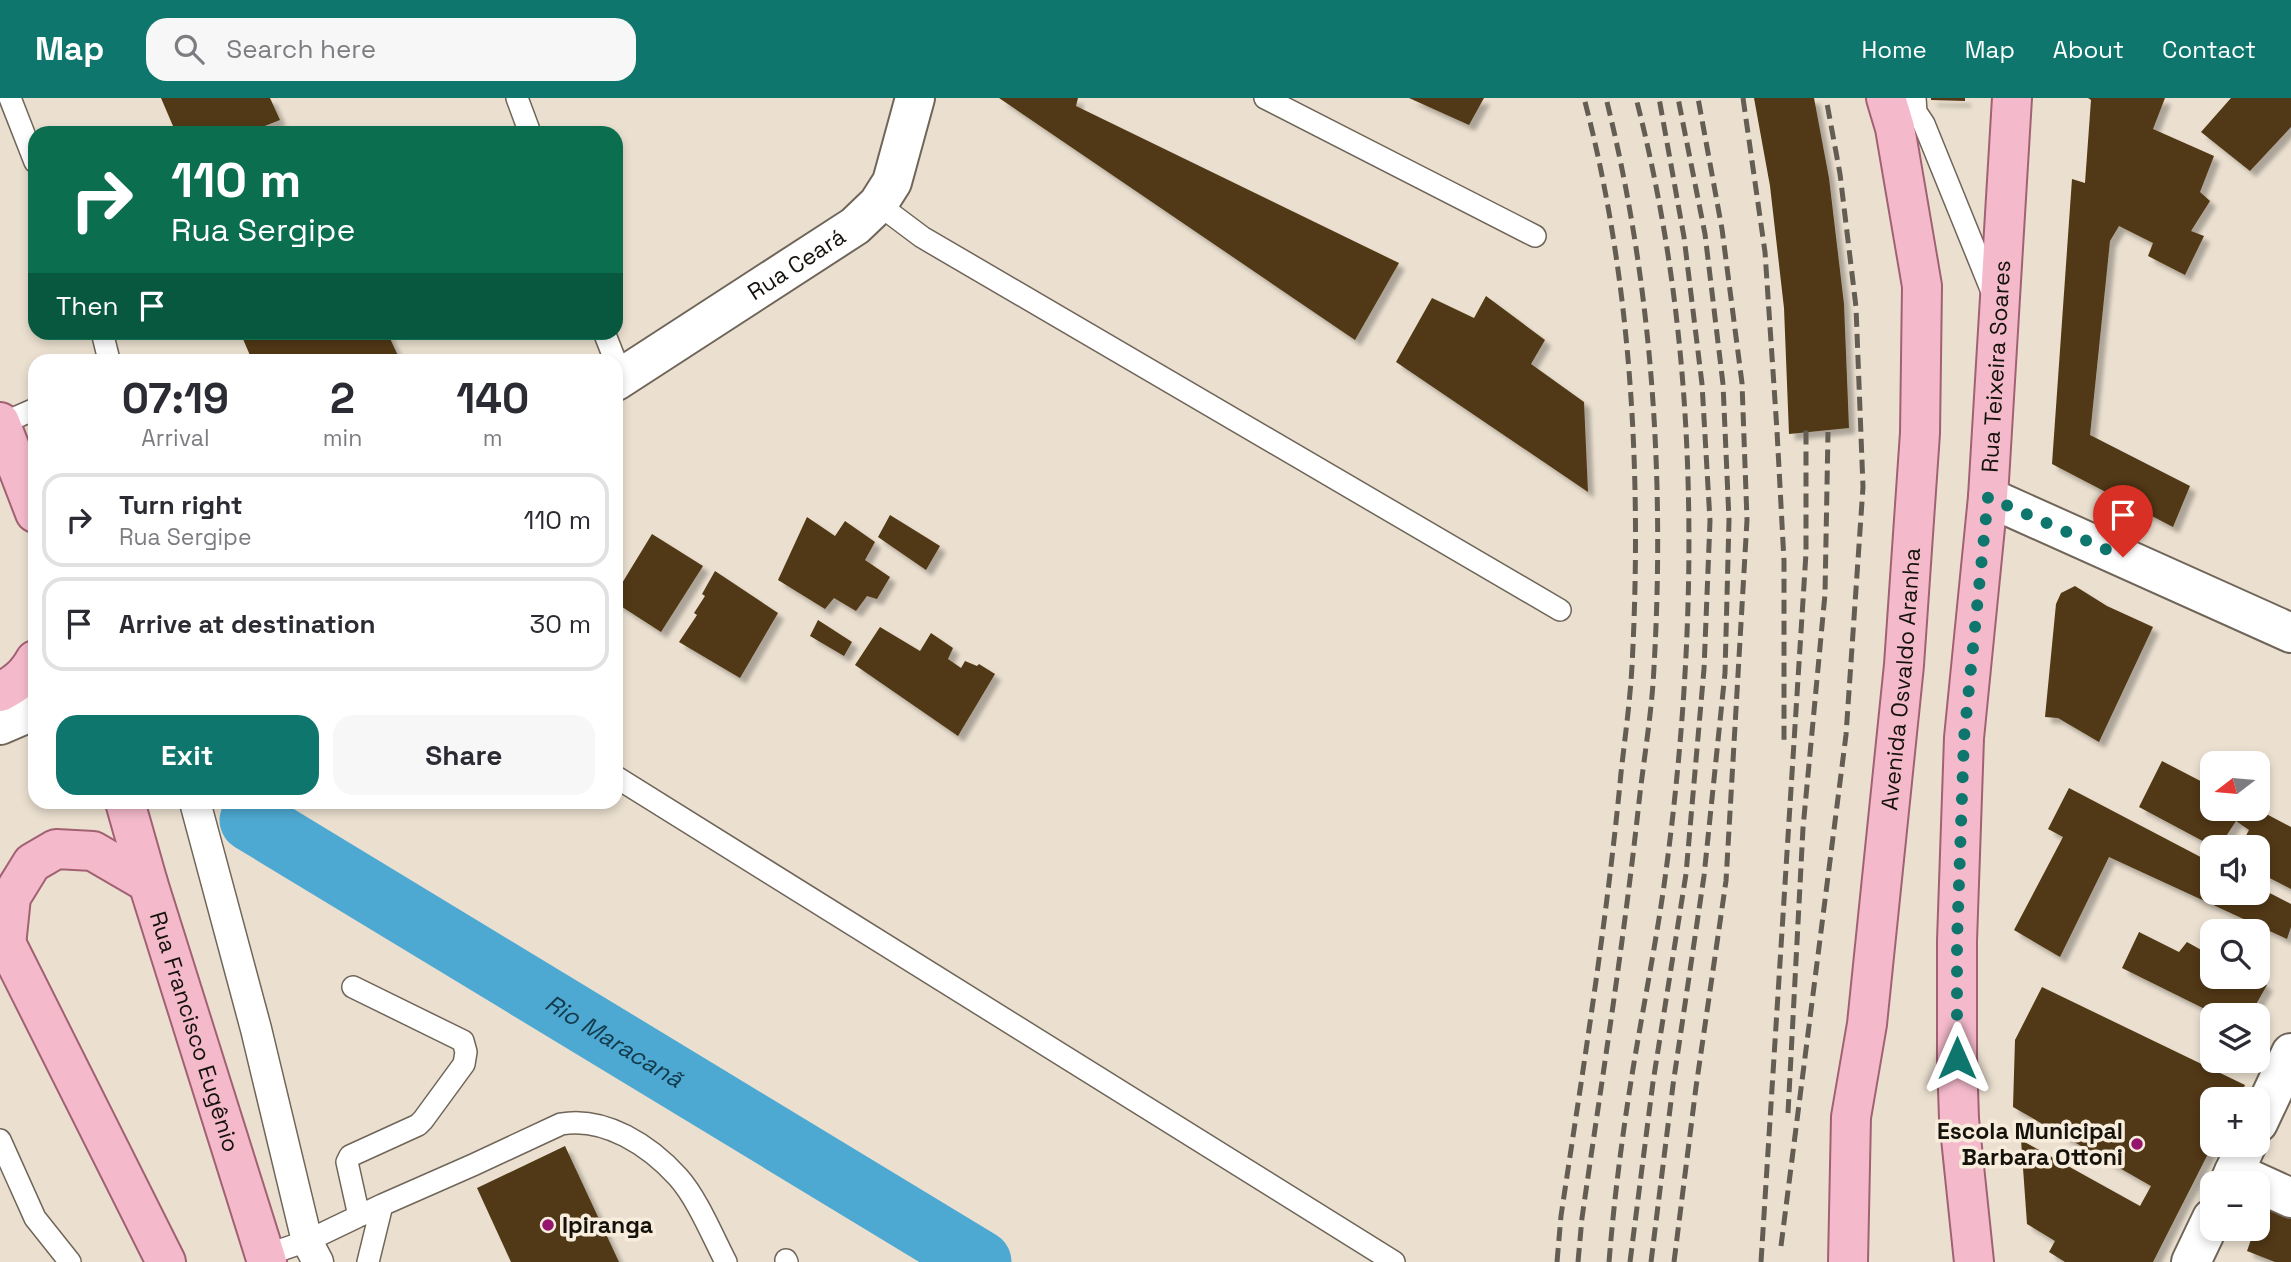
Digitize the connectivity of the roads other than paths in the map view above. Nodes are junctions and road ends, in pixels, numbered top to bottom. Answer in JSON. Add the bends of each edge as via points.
{"nodes":[{"id":1,"x":10,"y":98,"type":"edge"},
{"id":2,"x":517,"y":98,"type":"edge"},
{"id":3,"x":915,"y":98,"type":"edge"},
{"id":4,"x":1265,"y":98,"type":"edge"},
{"id":5,"x":1886,"y":98,"type":"edge"},
{"id":6,"x":1915,"y":98,"type":"edge"},
{"id":7,"x":2012,"y":98,"type":"edge"},
{"id":8,"x":527,"y":126,"type":"edge"},
{"id":9,"x":28,"y":144,"type":"edge"},
{"id":10,"x":878,"y":204,"type":"junction"},
{"id":11,"x":1535,"y":236,"type":"dead end"},
{"id":12,"x":1998,"y":306,"type":"junction"},
{"id":13,"x":623,"y":367,"type":"edge"},
{"id":14,"x":28,"y":412,"type":"edge"},
{"id":15,"x":1,"y":423,"type":"edge"},
{"id":16,"x":28,"y":494,"type":"edge"},
{"id":17,"x":1988,"y":497,"type":"junction"},
{"id":18,"x":1560,"y":610,"type":"dead end"},
{"id":19,"x":2291,"y":633,"type":"edge"},
{"id":20,"x":28,"y":673,"type":"edge"},
{"id":21,"x":0,"y":692,"type":"edge"},
{"id":22,"x":28,"y":713,"type":"edge"},
{"id":23,"x":0,"y":725,"type":"edge"},
{"id":24,"x":623,"y":781,"type":"edge"},
{"id":25,"x":127,"y":809,"type":"edge"},
{"id":26,"x":197,"y":809,"type":"edge"},
{"id":27,"x":148,"y":883,"type":"junction"},
{"id":28,"x":3,"y":938,"type":"edge"},
{"id":29,"x":353,"y":987,"type":"dead end"},
{"id":30,"x":2291,"y":1053,"type":"edge"},
{"id":31,"x":2270,"y":1098,"type":"edge"},
{"id":32,"x":0,"y":1140,"type":"edge"},
{"id":33,"x":2237,"y":1166,"type":"edge"},
{"id":34,"x":2291,"y":1198,"type":"edge"},
{"id":35,"x":382,"y":1205,"type":"junction"},
{"id":36,"x":359,"y":1216,"type":"junction"},
{"id":37,"x":2201,"y":1241,"type":"edge"},
{"id":38,"x":312,"y":1252,"type":"edge"},
{"id":39,"x":265,"y":1259,"type":"edge"},
{"id":40,"x":70,"y":1262,"type":"edge"},
{"id":41,"x":166,"y":1262,"type":"edge"},
{"id":42,"x":368,"y":1262,"type":"edge"},
{"id":43,"x":726,"y":1262,"type":"edge"},
{"id":44,"x":1394,"y":1262,"type":"edge"},
{"id":45,"x":1848,"y":1262,"type":"edge"},
{"id":46,"x":1974,"y":1262,"type":"edge"},
{"id":47,"x":2191,"y":1262,"type":"edge"}],
"edges":[{"from":1,"to":9,"type":"lane"},
{"from":2,"to":8,"type":"lane"},
{"from":3,"to":10,"type":"street","name":"Rua Ceará","via":[[892,182]]},
{"from":4,"to":11,"type":"lane"},
{"from":5,"to":45,"type":"main road","name":"Avenida Osvaldo Aranha","via":[[1922,286],[1920,433],[1905,665],[1867,1024],[1851,1117]]},
{"from":6,"to":12,"type":"lane","via":[[1916,112]]},
{"from":7,"to":12,"type":"main road","name":"Rua Teixeira Soares"},
{"from":10,"to":13,"type":"street","name":"Rua Ceará","via":[[855,226]]},
{"from":10,"to":18,"type":"lane","via":[[922,237]]},
{"from":12,"to":17,"type":"main road","name":"Rua Teixeira Soares"},
{"from":14,"to":15,"type":"lane"},
{"from":15,"to":16,"type":"main road"},
{"from":17,"to":19,"type":"street"},
{"from":17,"to":46,"type":"main road","name":"Rua Teixeira Soares","via":[[1964,738],[1957,941],[1959,1119]]},
{"from":20,"to":21,"type":"main road"},
{"from":22,"to":23,"type":"street"},
{"from":24,"to":44,"type":"lane"},
{"from":25,"to":27,"type":"main road","name":"Rua Francisco Eugênio"},
{"from":26,"to":38,"type":"street"},
{"from":27,"to":28,"type":"main road","via":[[93,851],[56,849],[32,863],[10,897]]},
{"from":27,"to":39,"type":"main road","name":"Rua Francisco Eugênio"},
{"from":28,"to":41,"type":"main road"},
{"from":29,"to":36,"type":"lane","via":[[463,1041],[466,1052],[464,1065],[418,1125],[349,1156]]},
{"from":30,"to":31,"type":"street"},
{"from":32,"to":40,"type":"lane","via":[[35,1217]]},
{"from":33,"to":34,"type":"street"},
{"from":35,"to":36,"type":"lane"},
{"from":35,"to":42,"type":"lane"},
{"from":35,"to":43,"type":"lane","via":[[576,1121],[603,1126],[644,1146],[680,1179]]},
{"from":36,"to":38,"type":"lane"},
{"from":37,"to":47,"type":"street"},
{"from":38,"to":39,"type":"lane"}]}
